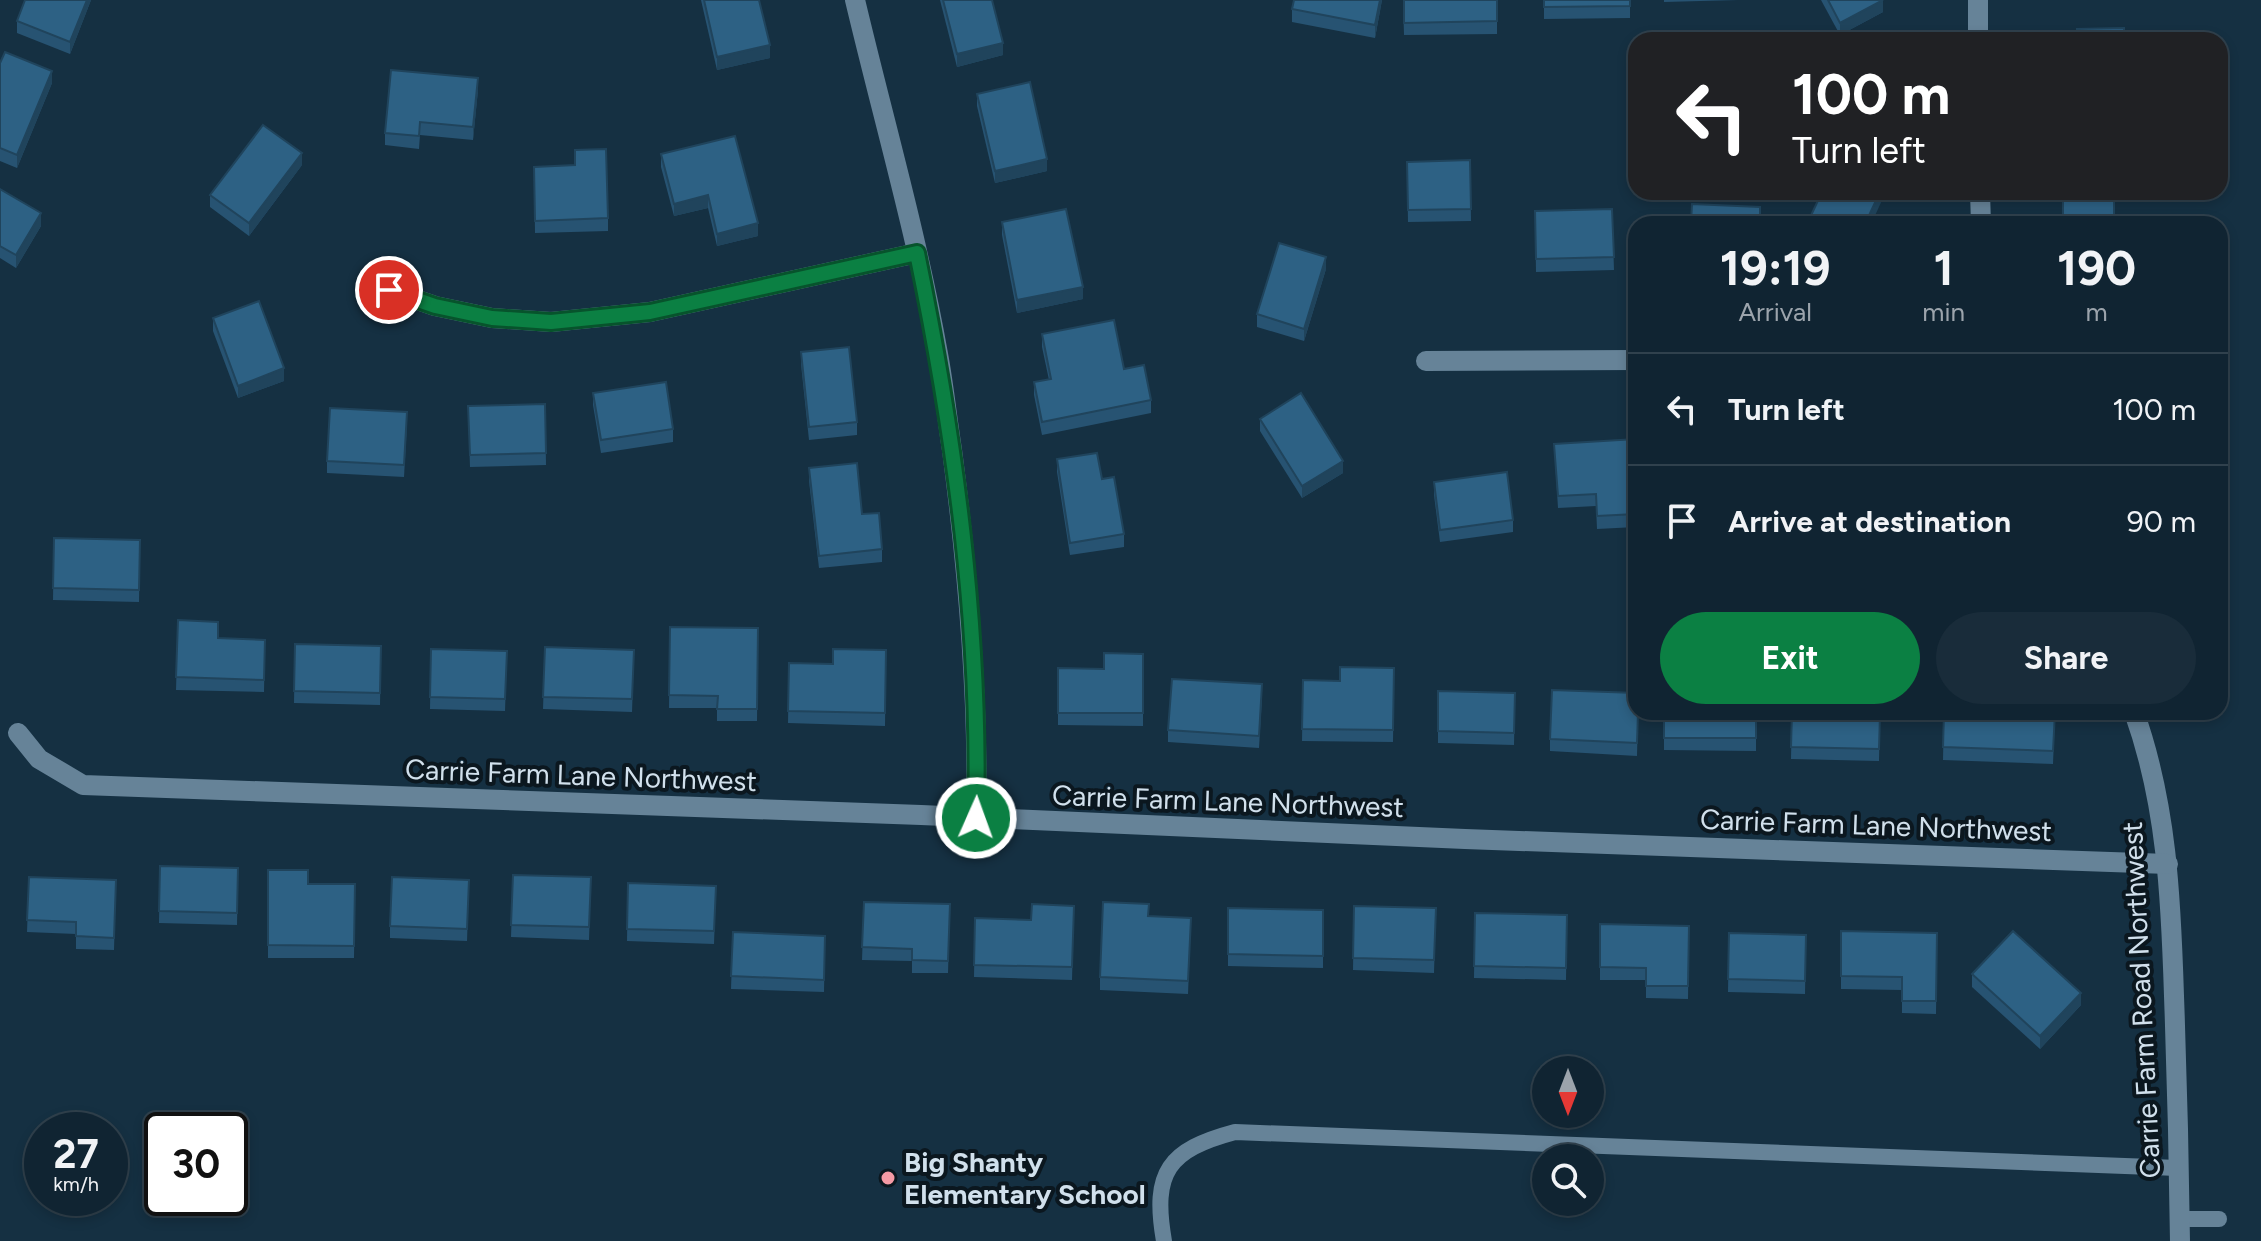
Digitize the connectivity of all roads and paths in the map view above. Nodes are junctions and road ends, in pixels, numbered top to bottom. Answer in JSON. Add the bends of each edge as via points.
{"nodes":[{"id":1,"x":855,"y":0,"type":"edge"},
{"id":2,"x":1978,"y":0,"type":"edge"},
{"id":3,"x":1978,"y":32,"type":"edge"},
{"id":4,"x":917,"y":253,"type":"junction"},
{"id":5,"x":389,"y":290,"type":"dead end"},
{"id":6,"x":1628,"y":360,"type":"edge"},
{"id":7,"x":1426,"y":361,"type":"dead end"},
{"id":8,"x":2136,"y":720,"type":"edge"},
{"id":9,"x":18,"y":733,"type":"dead end"},
{"id":10,"x":976,"y":818,"type":"junction"},
{"id":11,"x":2168,"y":864,"type":"junction"},
{"id":12,"x":2178,"y":1168,"type":"junction"},
{"id":13,"x":2180,"y":1219,"type":"junction"},
{"id":14,"x":2219,"y":1219,"type":"dead end"},
{"id":15,"x":1164,"y":1241,"type":"edge"},
{"id":16,"x":2180,"y":1241,"type":"edge"}],
"edges":[{"from":1,"to":4,"type":"street"},
{"from":2,"to":3,"type":"street"},
{"from":4,"to":5,"type":"street","via":[[650,312],[551,322],[492,318]]},
{"from":4,"to":10,"type":"street","via":[[959,505],[971,635]]},
{"from":6,"to":7,"type":"street"},
{"from":8,"to":11,"type":"street","name":"Carrie Farm Road Northwest","via":[[2158,794]]},
{"from":9,"to":10,"type":"street","name":"Carrie Farm Lane Northwest","via":[[39,759],[83,785]]},
{"from":10,"to":11,"type":"street","name":"Carrie Farm Lane Northwest"},
{"from":11,"to":12,"type":"street","name":"Carrie Farm Road Northwest"},
{"from":12,"to":13,"type":"street","name":"Carrie Farm Road Northwest"},
{"from":12,"to":15,"type":"lane","via":[[1235,1132],[1183,1151],[1168,1169],[1160,1189]]},
{"from":13,"to":14,"type":"lane"},
{"from":13,"to":16,"type":"street","name":"Carrie Farm Road Northwest"}]}
